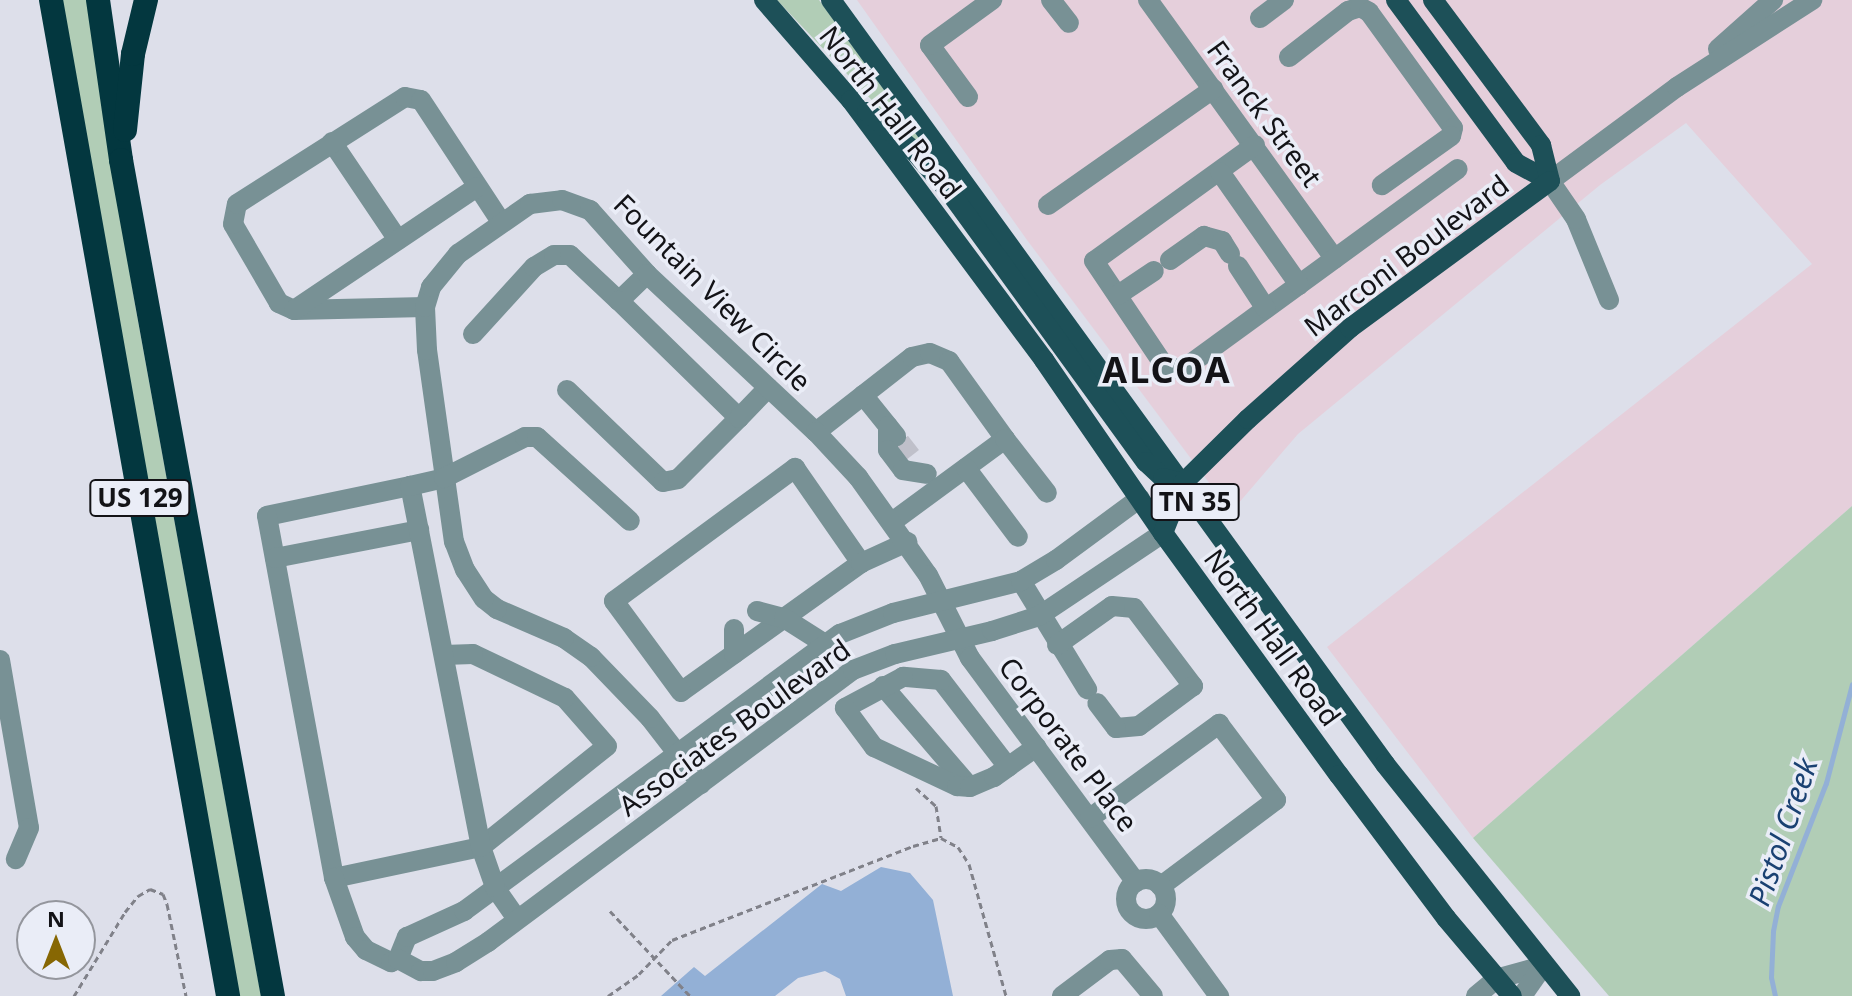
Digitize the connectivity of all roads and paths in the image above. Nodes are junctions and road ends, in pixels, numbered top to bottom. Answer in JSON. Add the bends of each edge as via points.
{"nodes":[{"id":1,"x":51,"y":0,"type":"edge"},
{"id":2,"x":98,"y":0,"type":"edge"},
{"id":3,"x":146,"y":0,"type":"edge"},
{"id":4,"x":764,"y":0,"type":"edge"},
{"id":5,"x":831,"y":0,"type":"edge"},
{"id":6,"x":992,"y":0,"type":"edge"},
{"id":7,"x":1051,"y":0,"type":"edge"},
{"id":8,"x":1148,"y":0,"type":"edge"},
{"id":9,"x":1284,"y":0,"type":"edge"},
{"id":10,"x":1396,"y":0,"type":"edge"},
{"id":11,"x":1433,"y":0,"type":"edge"},
{"id":12,"x":1773,"y":0,"type":"edge"},
{"id":13,"x":1812,"y":0,"type":"edge"},
{"id":14,"x":1260,"y":18,"type":"dead end"},
{"id":15,"x":1069,"y":23,"type":"dead end"},
{"id":16,"x":1289,"y":57,"type":"dead end"},
{"id":17,"x":1677,"y":87,"type":"junction"},
{"id":18,"x":1213,"y":89,"type":"junction"},
{"id":19,"x":968,"y":97,"type":"dead end"},
{"id":20,"x":851,"y":100,"type":"junction"},
{"id":21,"x":332,"y":142,"type":"junction"},
{"id":22,"x":1255,"y":145,"type":"junction"},
{"id":23,"x":121,"y":160,"type":"junction"},
{"id":24,"x":1458,"y":169,"type":"dead end"},
{"id":25,"x":1220,"y":172,"type":"junction"},
{"id":26,"x":1550,"y":181,"type":"junction"},
{"id":27,"x":1382,"y":185,"type":"dead end"},
{"id":28,"x":477,"y":187,"type":"junction"},
{"id":29,"x":1048,"y":205,"type":"dead end"},
{"id":30,"x":501,"y":222,"type":"junction"},
{"id":31,"x":398,"y":240,"type":"junction"},
{"id":32,"x":1335,"y":259,"type":"junction"},
{"id":33,"x":647,"y":274,"type":"junction"},
{"id":34,"x":1299,"y":285,"type":"junction"},
{"id":35,"x":1118,"y":295,"type":"junction"},
{"id":36,"x":1609,"y":300,"type":"dead end"},
{"id":37,"x":619,"y":301,"type":"junction"},
{"id":38,"x":425,"y":307,"type":"junction"},
{"id":39,"x":1266,"y":309,"type":"junction"},
{"id":40,"x":294,"y":310,"type":"junction"},
{"id":41,"x":473,"y":334,"type":"dead end"},
{"id":42,"x":768,"y":388,"type":"junction"},
{"id":43,"x":567,"y":390,"type":"dead end"},
{"id":44,"x":863,"y":395,"type":"junction"},
{"id":45,"x":739,"y":418,"type":"junction"},
{"id":46,"x":816,"y":432,"type":"junction"},
{"id":47,"x":1005,"y":439,"type":"junction"},
{"id":48,"x":900,"y":441,"type":"junction"},
{"id":49,"x":966,"y":468,"type":"junction"},
{"id":50,"x":444,"y":478,"type":"junction"},
{"id":51,"x":932,"y":481,"type":"junction"},
{"id":52,"x":1183,"y":483,"type":"junction"},
{"id":53,"x":410,"y":486,"type":"junction"},
{"id":54,"x":1047,"y":493,"type":"dead end"},
{"id":55,"x":1140,"y":498,"type":"junction"},
{"id":56,"x":630,"y":521,"type":"dead end"},
{"id":57,"x":892,"y":522,"type":"junction"},
{"id":58,"x":419,"y":530,"type":"junction"},
{"id":59,"x":1163,"y":533,"type":"junction"},
{"id":60,"x":1018,"y":537,"type":"dead end"},
{"id":61,"x":907,"y":542,"type":"junction"},
{"id":62,"x":275,"y":558,"type":"junction"},
{"id":63,"x":861,"y":563,"type":"junction"},
{"id":64,"x":1021,"y":581,"type":"junction"},
{"id":65,"x":941,"y":603,"type":"junction"},
{"id":66,"x":757,"y":611,"type":"dead end"},
{"id":67,"x":1039,"y":616,"type":"junction"},
{"id":68,"x":784,"y":618,"type":"junction"},
{"id":69,"x":734,"y":629,"type":"dead end"},
{"id":70,"x":958,"y":639,"type":"junction"},
{"id":71,"x":825,"y":644,"type":"junction"},
{"id":72,"x":1057,"y":645,"type":"junction"},
{"id":73,"x":734,"y":654,"type":"junction"},
{"id":74,"x":444,"y":655,"type":"junction"},
{"id":75,"x":0,"y":660,"type":"edge"},
{"id":76,"x":883,"y":686,"type":"junction"},
{"id":77,"x":1036,"y":747,"type":"junction"},
{"id":78,"x":678,"y":752,"type":"junction"},
{"id":79,"x":1008,"y":767,"type":"junction"},
{"id":80,"x":701,"y":784,"type":"junction"},
{"id":81,"x":913,"y":786,"type":"dead end"},
{"id":82,"x":970,"y":787,"type":"junction"},
{"id":83,"x":1090,"y":818,"type":"junction"},
{"id":84,"x":941,"y":838,"type":"junction"},
{"id":85,"x":481,"y":847,"type":"junction"},
{"id":86,"x":16,"y":859,"type":"dead end"},
{"id":87,"x":334,"y":878,"type":"junction"},
{"id":88,"x":1136,"y":882,"type":"junction"},
{"id":89,"x":1161,"y":886,"type":"junction"},
{"id":90,"x":495,"y":887,"type":"junction"},
{"id":91,"x":610,"y":911,"type":"dead end"},
{"id":92,"x":1159,"y":914,"type":"junction"},
{"id":93,"x":517,"y":919,"type":"junction"},
{"id":94,"x":654,"y":957,"type":"junction"},
{"id":95,"x":395,"y":961,"type":"junction"},
{"id":96,"x":1543,"y":966,"type":"junction"},
{"id":97,"x":1496,"y":979,"type":"junction"},
{"id":98,"x":1208,"y":992,"type":"edge"},
{"id":99,"x":74,"y":996,"type":"edge"},
{"id":100,"x":186,"y":996,"type":"edge"},
{"id":101,"x":228,"y":996,"type":"edge"},
{"id":102,"x":273,"y":996,"type":"edge"},
{"id":103,"x":608,"y":996,"type":"edge"},
{"id":104,"x":690,"y":996,"type":"edge"},
{"id":105,"x":1006,"y":996,"type":"edge"},
{"id":106,"x":1062,"y":996,"type":"edge"},
{"id":107,"x":1153,"y":996,"type":"edge"},
{"id":108,"x":1476,"y":996,"type":"edge"},
{"id":109,"x":1512,"y":996,"type":"edge"},
{"id":110,"x":1522,"y":996,"type":"edge"},
{"id":111,"x":1570,"y":996,"type":"edge"}],
"edges":[{"from":1,"to":101,"type":"highway","number":"US 129"},
{"from":2,"to":23,"type":"highway","number":"US 129"},
{"from":3,"to":23,"type":"highway","via":[[133,54]]},
{"from":4,"to":20,"type":"main road","name":"North Hall Road","number":"TN 35"},
{"from":5,"to":52,"type":"main road","name":"North Hall Road","number":"TN 35"},
{"from":6,"to":19,"type":"street","via":[[930,45]]},
{"from":7,"to":15,"type":"street"},
{"from":8,"to":18,"type":"street","name":"Franck Street"},
{"from":9,"to":14,"type":"street"},
{"from":10,"to":26,"type":"main road","via":[[1516,163]]},
{"from":11,"to":26,"type":"main road","via":[[1541,145]]},
{"from":12,"to":17,"type":"street","name":"Marconi Boulevard"},
{"from":13,"to":17,"type":"street","name":"Marconi Boulevard"},
{"from":16,"to":27,"type":"street","via":[[1348,11],[1360,7],[1369,12],[1453,128],[1451,136]]},
{"from":17,"to":26,"type":"street","name":"Marconi Boulevard"},
{"from":18,"to":22,"type":"street","name":"Franck Street"},
{"from":18,"to":29,"type":"street"},
{"from":20,"to":52,"type":"main road","via":[[892,130],[949,191],[1146,462],[1163,478]]},
{"from":20,"to":55,"type":"main road","name":"North Hall Road","number":"TN 35"},
{"from":21,"to":28,"type":"street","via":[[405,97],[421,100]]},
{"from":21,"to":31,"type":"street"},
{"from":21,"to":40,"type":"street","via":[[237,204],[233,224],[243,247],[279,303]]},
{"from":22,"to":25,"type":"street"},
{"from":22,"to":32,"type":"street","name":"Franck Street"},
{"from":23,"to":102,"type":"highway","number":"US 129"},
{"from":24,"to":32,"type":"street"},
{"from":25,"to":34,"type":"street"},
{"from":25,"to":35,"type":"street","via":[[1094,261]]},
{"from":26,"to":36,"type":"street","via":[[1576,219]]},
{"from":26,"to":52,"type":"main road","name":"Marconi Boulevard","via":[[1350,328]]},
{"from":28,"to":30,"type":"street"},
{"from":28,"to":31,"type":"street"},
{"from":30,"to":33,"type":"street","name":"Fountain View Circle","via":[[530,204],[579,204]]},
{"from":30,"to":38,"type":"street","name":"Fountain View Circle","via":[[458,254],[431,287]]},
{"from":31,"to":40,"type":"street"},
{"from":32,"to":34,"type":"street"},
{"from":33,"to":37,"type":"street"},
{"from":33,"to":42,"type":"street","name":"Fountain View Circle"},
{"from":34,"to":39,"type":"street"},
{"from":35,"to":39,"type":"street","via":[[1204,236],[1222,241]]},
{"from":35,"to":39,"type":"street","via":[[1164,365],[1182,370]]},
{"from":37,"to":41,"type":"street","via":[[570,255],[554,255],[534,267]]},
{"from":37,"to":45,"type":"street"},
{"from":38,"to":40,"type":"street"},
{"from":38,"to":50,"type":"street","name":"Fountain View Circle"},
{"from":42,"to":45,"type":"street"},
{"from":42,"to":46,"type":"street","name":"Fountain View Circle"},
{"from":43,"to":45,"type":"street","via":[[663,482],[678,479]]},
{"from":44,"to":46,"type":"street"},
{"from":44,"to":47,"type":"street","via":[[912,357],[930,353],[949,361]]},
{"from":44,"to":48,"type":"street"},
{"from":46,"to":57,"type":"street","name":"Fountain View Circle"},
{"from":47,"to":49,"type":"street"},
{"from":47,"to":54,"type":"street"},
{"from":48,"to":51,"type":"street"},
{"from":48,"to":51,"type":"street","via":[[888,450],[903,470]]},
{"from":49,"to":51,"type":"street"},
{"from":49,"to":60,"type":"street"},
{"from":50,"to":53,"type":"street"},
{"from":50,"to":56,"type":"street","via":[[525,437],[537,437]]},
{"from":50,"to":78,"type":"street","name":"Fountain View Circle","via":[[454,542],[475,589],[497,609],[564,638],[591,657]]},
{"from":51,"to":57,"type":"street"},
{"from":52,"to":55,"type":"main road","name":"Marconi Boulevard"},
{"from":52,"to":59,"type":"main road","name":"Marconi Boulevard"},
{"from":52,"to":96,"type":"main road","name":"North Hall Road","number":"TN 35","via":[[1385,764]]},
{"from":53,"to":58,"type":"street"},
{"from":53,"to":62,"type":"street","via":[[267,516]]},
{"from":55,"to":59,"type":"main road","name":"North Hall Road","number":"TN 35"},
{"from":55,"to":64,"type":"street","name":"Associates Boulevard"},
{"from":57,"to":61,"type":"street","name":"Fountain View Circle"},
{"from":58,"to":62,"type":"street"},
{"from":58,"to":74,"type":"street"},
{"from":59,"to":67,"type":"street","name":"Associates Boulevard"},
{"from":59,"to":97,"type":"main road","name":"North Hall Road","number":"TN 35","via":[[1347,787]]},
{"from":61,"to":63,"type":"street"},
{"from":61,"to":65,"type":"street","name":"Fountain View Circle"},
{"from":62,"to":87,"type":"street"},
{"from":63,"to":68,"type":"street"},
{"from":63,"to":73,"type":"street","via":[[795,468],[614,601],[681,692]]},
{"from":64,"to":65,"type":"street","name":"Associates Boulevard"},
{"from":64,"to":67,"type":"street"},
{"from":65,"to":70,"type":"street","name":"Fountain View Circle"},
{"from":65,"to":71,"type":"street","name":"Associates Boulevard","via":[[862,624]]},
{"from":66,"to":68,"type":"street"},
{"from":67,"to":70,"type":"street","name":"Associates Boulevard"},
{"from":67,"to":72,"type":"street"},
{"from":68,"to":71,"type":"street"},
{"from":68,"to":73,"type":"street"},
{"from":69,"to":73,"type":"street"},
{"from":70,"to":77,"type":"street","name":"Corporate Place"},
{"from":70,"to":80,"type":"street","name":"Associates Boulevard","via":[[853,670]]},
{"from":71,"to":78,"type":"street","name":"Associates Boulevard"},
{"from":72,"to":72,"type":"street","via":[[1116,728],[1139,726],[1193,686],[1134,608],[1112,606]]},
{"from":74,"to":85,"type":"street"},
{"from":74,"to":85,"type":"street","via":[[473,654],[565,698],[607,746]]},
{"from":75,"to":86,"type":"street","via":[[29,828]]},
{"from":76,"to":79,"type":"street","via":[[903,677],[941,680]]},
{"from":76,"to":82,"type":"street"},
{"from":76,"to":82,"type":"street","via":[[845,708],[874,747],[957,786]]},
{"from":77,"to":79,"type":"street"},
{"from":77,"to":83,"type":"street","name":"Corporate Place"},
{"from":78,"to":80,"type":"street","name":"Fountain View Circle"},
{"from":78,"to":90,"type":"street","name":"Associates Boulevard"},
{"from":79,"to":82,"type":"street"},
{"from":80,"to":93,"type":"street","name":"Associates Boulevard"},
{"from":81,"to":84,"type":"path","via":[[936,806]]},
{"from":83,"to":88,"type":"street","name":"Corporate Place"},
{"from":83,"to":89,"type":"street","via":[[1219,724],[1276,800]]},
{"from":84,"to":94,"type":"path","via":[[672,940]]},
{"from":84,"to":105,"type":"path","via":[[958,847],[969,864]]},
{"from":85,"to":87,"type":"street"},
{"from":85,"to":90,"type":"street"},
{"from":87,"to":95,"type":"street","via":[[355,937],[366,950]]},
{"from":88,"to":89,"type":"street","via":[[1149,879]]},
{"from":88,"to":92,"type":"street","via":[[1127,892],[1130,911],[1141,918]]},
{"from":89,"to":92,"type":"street","via":[[1166,897]]},
{"from":90,"to":93,"type":"street"},
{"from":90,"to":95,"type":"street","name":"Associates Boulevard","via":[[464,911],[407,937]]},
{"from":91,"to":94,"type":"path"},
{"from":92,"to":98,"type":"street"},
{"from":93,"to":95,"type":"street","name":"Associates Boulevard","via":[[456,962],[433,971]]},
{"from":94,"to":103,"type":"path"},
{"from":94,"to":104,"type":"path"},
{"from":96,"to":97,"type":"street"},
{"from":96,"to":110,"type":"street"},
{"from":96,"to":111,"type":"main road","name":"North Hall Road","number":"TN 35"},
{"from":97,"to":108,"type":"street"},
{"from":97,"to":109,"type":"main road","name":"North Hall Road","number":"TN 35"},
{"from":99,"to":100,"type":"path","via":[[125,912],[150,889],[163,894],[167,904]]},
{"from":106,"to":107,"type":"street","via":[[1110,960],[1122,959]]}]}
